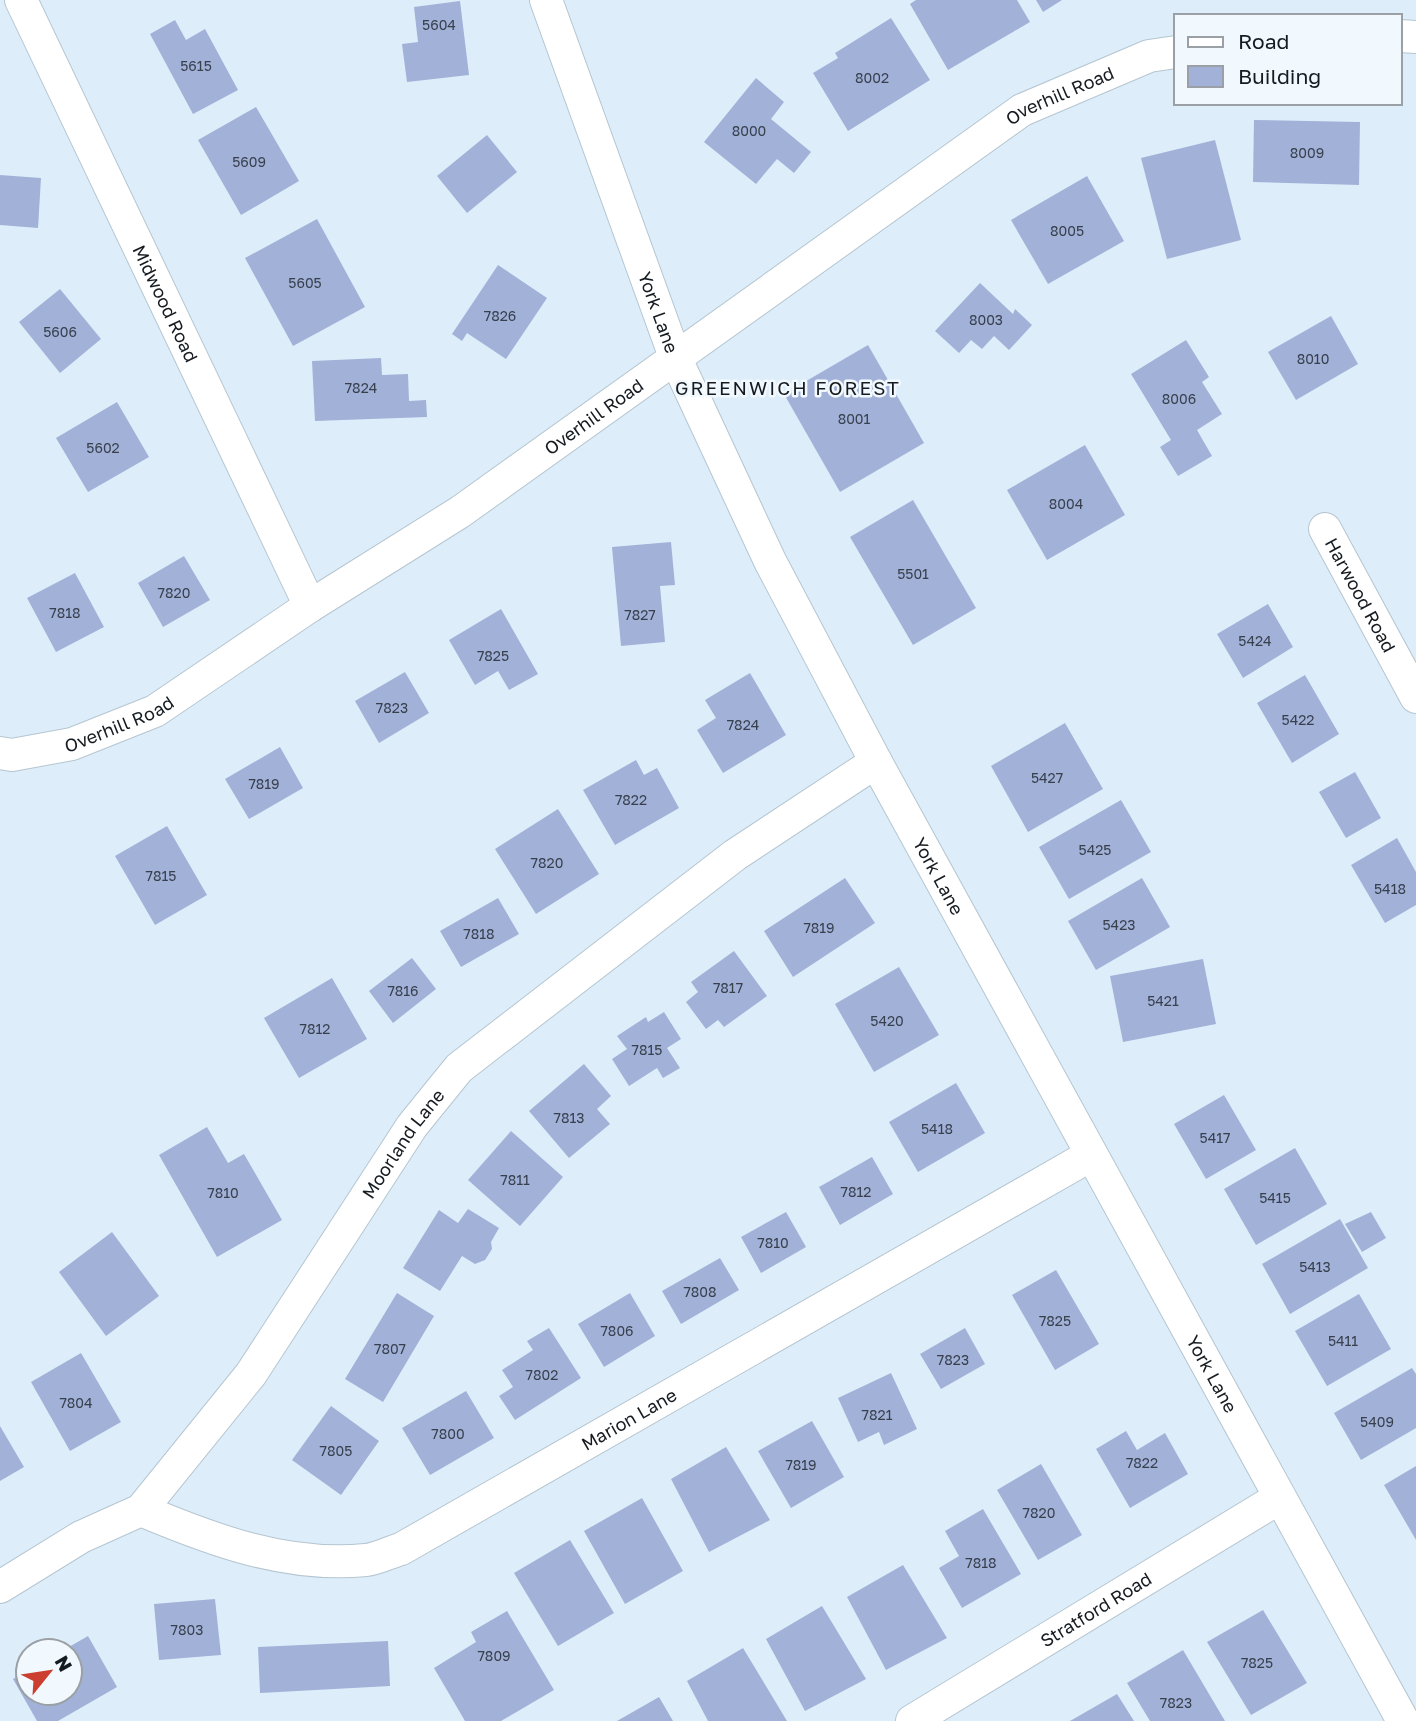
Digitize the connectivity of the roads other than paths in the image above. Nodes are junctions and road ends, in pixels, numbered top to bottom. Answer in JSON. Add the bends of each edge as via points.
{"nodes":[{"id":1,"x":21,"y":0,"type":"edge"},
{"id":2,"x":546,"y":0,"type":"edge"},
{"id":3,"x":1174,"y":52,"type":"edge"},
{"id":4,"x":675,"y":357,"type":"junction"},
{"id":5,"x":1325,"y":529,"type":"dead end"},
{"id":6,"x":310,"y":606,"type":"junction"},
{"id":7,"x":1416,"y":697,"type":"edge"},
{"id":8,"x":0,"y":753,"type":"edge"},
{"id":9,"x":876,"y":762,"type":"junction"},
{"id":10,"x":1091,"y":1155,"type":"junction"},
{"id":11,"x":1279,"y":1498,"type":"junction"},
{"id":12,"x":141,"y":1510,"type":"junction"},
{"id":13,"x":0,"y":1587,"type":"edge"},
{"id":14,"x":912,"y":1721,"type":"edge"},
{"id":15,"x":1403,"y":1721,"type":"edge"}],
"edges":[{"from":1,"to":6,"type":"street","name":"Midwood Road"},
{"from":2,"to":4,"type":"street","name":"York Lane"},
{"from":3,"to":4,"type":"street","name":"Overhill Road","via":[[1149,56],[1022,110]]},
{"from":4,"to":6,"type":"street","name":"Overhill Road","via":[[460,512]]},
{"from":4,"to":9,"type":"street","name":"York Lane","via":[[770,561]]},
{"from":5,"to":7,"type":"street","name":"Harwood Road"},
{"from":6,"to":8,"type":"street","name":"Overhill Road","via":[[155,711],[72,744]]},
{"from":9,"to":10,"type":"street","name":"York Lane"},
{"from":9,"to":12,"type":"street","name":"Moorland Lane","via":[[735,855],[459,1068],[412,1126],[251,1374]]},
{"from":10,"to":11,"type":"street","name":"York Lane"},
{"from":10,"to":12,"type":"street","name":"Marion Lane","via":[[401,1549],[368,1560],[301,1560],[210,1540]]},
{"from":11,"to":14,"type":"street","name":"Stratford Road"},
{"from":11,"to":15,"type":"street","name":"York Lane"},
{"from":12,"to":13,"type":"street","name":"Moorland Lane","via":[[81,1537]]}]}
